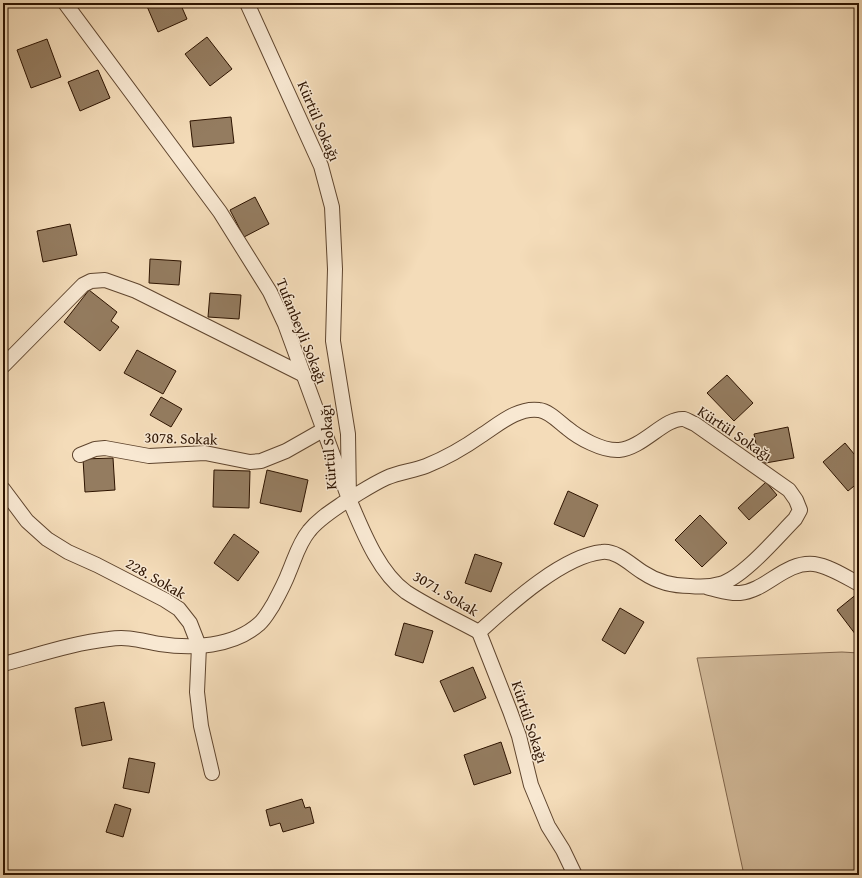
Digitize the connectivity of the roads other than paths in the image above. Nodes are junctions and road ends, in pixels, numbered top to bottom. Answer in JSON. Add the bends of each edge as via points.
{"nodes":[{"id":1,"x":65,"y":3,"type":"edge"},
{"id":2,"x":247,"y":3,"type":"edge"},
{"id":3,"x":3,"y":366,"type":"edge"},
{"id":4,"x":304,"y":375,"type":"junction"},
{"id":5,"x":323,"y":430,"type":"junction"},
{"id":6,"x":80,"y":455,"type":"dead end"},
{"id":7,"x":3,"y":489,"type":"edge"},
{"id":8,"x":348,"y":499,"type":"junction"},
{"id":9,"x":859,"y":584,"type":"edge"},
{"id":10,"x":704,"y":587,"type":"junction"},
{"id":11,"x":479,"y":632,"type":"junction"},
{"id":12,"x":199,"y":646,"type":"junction"},
{"id":13,"x":3,"y":664,"type":"edge"},
{"id":14,"x":212,"y":773,"type":"dead end"},
{"id":15,"x":574,"y":875,"type":"edge"}],
"edges":[{"from":1,"to":4,"type":"street","name":"Tufanbeyli Sokağı","via":[[220,212],[246,252],[270,292]]},
{"from":2,"to":8,"type":"street","name":"Kürtül Sokağı","via":[[321,166],[332,207],[335,269],[333,341],[348,434]]},
{"from":3,"to":4,"type":"street","via":[[83,285],[91,281],[105,280],[136,291]]},
{"from":4,"to":5,"type":"street","name":"Tufanbeyli Sokağı"},
{"from":5,"to":6,"type":"street","name":"3078. Sokak","via":[[261,462],[205,453],[149,456],[105,448]]},
{"from":5,"to":8,"type":"street","name":"Tufanbeyli Sokağı"},
{"from":7,"to":12,"type":"street","name":"228. Sokak","via":[[27,521],[46,539],[159,596],[179,609],[190,622]]},
{"from":8,"to":10,"type":"street","name":"Kürtül Sokağı","via":[[386,478],[444,458],[515,414],[529,409],[541,410],[554,417],[586,441],[618,450],[633,447],[663,426],[684,419],[695,424],[789,490],[800,510],[795,519],[734,578],[721,584]]},
{"from":8,"to":11,"type":"street","name":"3071. Sokak","via":[[368,542],[391,577],[405,591]]},
{"from":8,"to":12,"type":"street","via":[[308,532],[280,592],[260,624],[238,636]]},
{"from":9,"to":10,"type":"street","via":[[814,564],[785,570],[757,587],[741,593]]},
{"from":10,"to":11,"type":"street","name":"Kürtül Sokağı","via":[[665,584],[617,555],[603,551],[582,557],[543,579]]},
{"from":11,"to":15,"type":"street","name":"Kürtül Sokağı","via":[[521,743],[531,785],[548,826],[563,850]]},
{"from":12,"to":13,"type":"street","via":[[179,647],[133,638],[111,638]]},
{"from":12,"to":14,"type":"street","name":"228. Sokak","via":[[197,692],[201,726]]}]}
